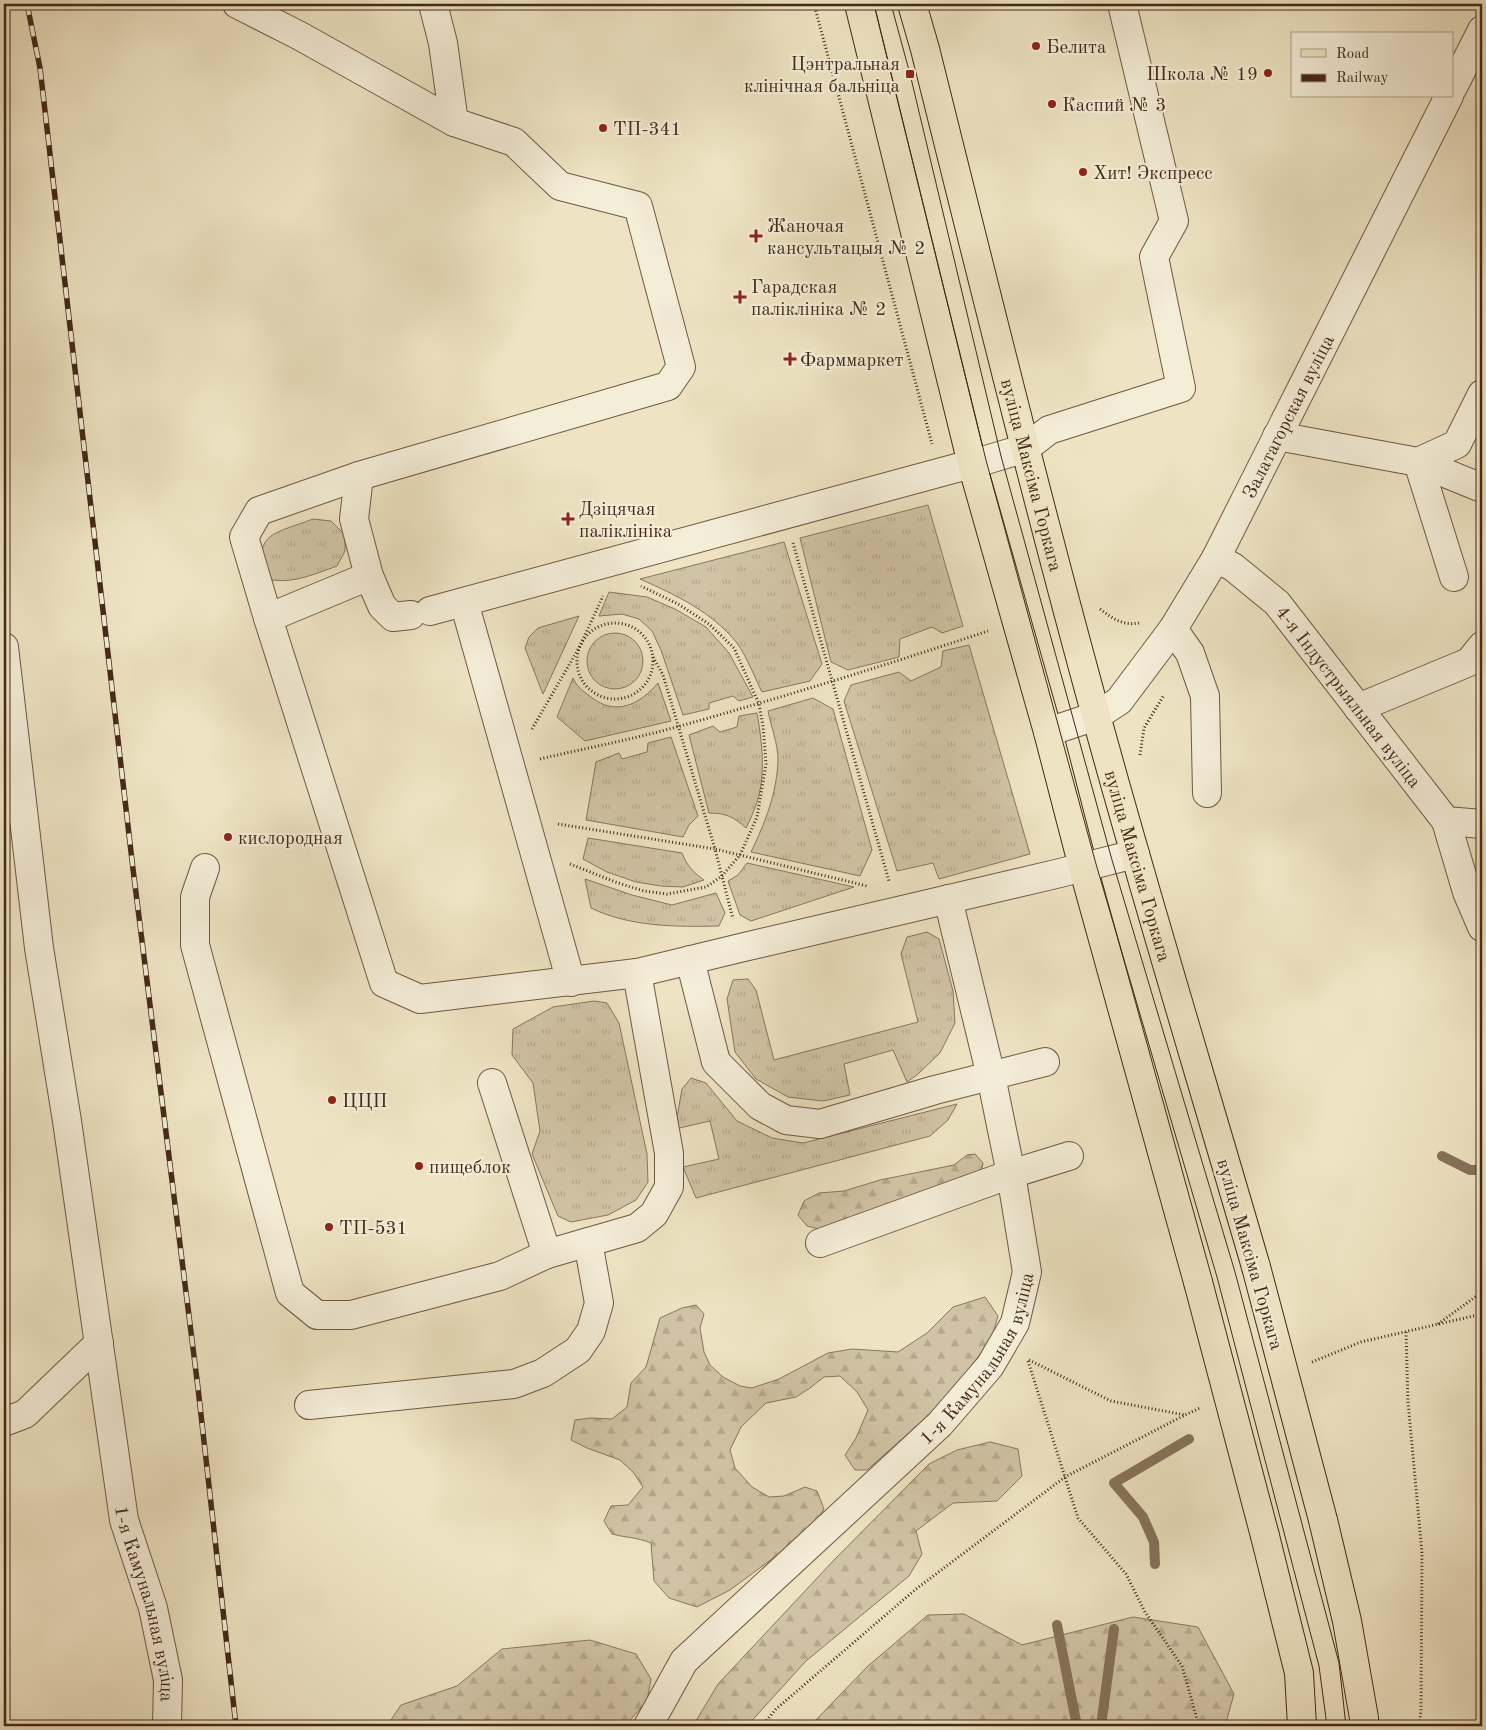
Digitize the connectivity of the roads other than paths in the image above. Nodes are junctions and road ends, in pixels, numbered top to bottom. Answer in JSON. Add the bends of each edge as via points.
{"nodes":[{"id":1,"x":237,"y":4,"type":"edge"},
{"id":2,"x":433,"y":4,"type":"edge"},
{"id":3,"x":859,"y":4,"type":"edge"},
{"id":4,"x":912,"y":4,"type":"edge"},
{"id":5,"x":1122,"y":4,"type":"edge"},
{"id":6,"x":1480,"y":40,"type":"edge"},
{"id":7,"x":1454,"y":86,"type":"edge"},
{"id":8,"x":1448,"y":98,"type":"edge"},
{"id":9,"x":454,"y":122,"type":"junction"},
{"id":10,"x":1482,"y":394,"type":"edge"},
{"id":11,"x":1277,"y":436,"type":"junction"},
{"id":12,"x":1026,"y":448,"type":"junction"},
{"id":13,"x":1418,"y":462,"type":"junction"},
{"id":14,"x":972,"y":464,"type":"junction"},
{"id":15,"x":359,"y":476,"type":"junction"},
{"id":16,"x":1482,"y":488,"type":"edge"},
{"id":17,"x":1216,"y":558,"type":"junction"},
{"id":18,"x":369,"y":576,"type":"junction"},
{"id":19,"x":1454,"y":577,"type":"dead end"},
{"id":20,"x":464,"y":602,"type":"junction"},
{"id":21,"x":268,"y":618,"type":"junction"},
{"id":22,"x":1174,"y":629,"type":"junction"},
{"id":23,"x":1482,"y":646,"type":"edge"},
{"id":24,"x":4,"y":647,"type":"edge"},
{"id":25,"x":1358,"y":708,"type":"junction"},
{"id":26,"x":1096,"y":716,"type":"junction"},
{"id":27,"x":1048,"y":732,"type":"junction"},
{"id":28,"x":1207,"y":793,"type":"dead end"},
{"id":29,"x":1446,"y":821,"type":"junction"},
{"id":30,"x":1482,"y":824,"type":"edge"},
{"id":31,"x":15,"y":834,"type":"edge"},
{"id":32,"x":1135,"y":854,"type":"junction"},
{"id":33,"x":205,"y":868,"type":"dead end"},
{"id":34,"x":1083,"y":868,"type":"junction"},
{"id":35,"x":948,"y":899,"type":"junction"},
{"id":36,"x":1482,"y":927,"type":"edge"},
{"id":37,"x":690,"y":960,"type":"junction"},
{"id":38,"x":637,"y":973,"type":"junction"},
{"id":39,"x":571,"y":982,"type":"junction"},
{"id":40,"x":1045,"y":1062,"type":"dead end"},
{"id":41,"x":991,"y":1076,"type":"junction"},
{"id":42,"x":492,"y":1084,"type":"dead end"},
{"id":43,"x":1069,"y":1156,"type":"dead end"},
{"id":44,"x":1010,"y":1174,"type":"junction"},
{"id":45,"x":588,"y":1242,"type":"junction"},
{"id":46,"x":820,"y":1243,"type":"dead end"},
{"id":47,"x":547,"y":1254,"type":"junction"},
{"id":48,"x":99,"y":1343,"type":"junction"},
{"id":49,"x":309,"y":1404,"type":"dead end"},
{"id":50,"x":4,"y":1422,"type":"edge"},
{"id":51,"x":167,"y":1726,"type":"edge"},
{"id":52,"x":648,"y":1726,"type":"edge"},
{"id":53,"x":1302,"y":1726,"type":"edge"},
{"id":54,"x":1364,"y":1726,"type":"edge"}],
"edges":[{"from":1,"to":9,"type":"street"},
{"from":2,"to":9,"type":"street","via":[[443,43]]},
{"from":3,"to":14,"type":"main road"},
{"from":4,"to":12,"type":"main road","name":"вуліца Максіма Горкага"},
{"from":5,"to":12,"type":"street","via":[[1174,221],[1154,257],[1181,388],[1049,430]]},
{"from":6,"to":7,"type":"street"},
{"from":8,"to":11,"type":"street","name":"Залатагорская вуліца"},
{"from":9,"to":15,"type":"street","via":[[514,142],[560,186],[638,206],[681,367],[668,386]]},
{"from":10,"to":13,"type":"street","via":[[1457,444]]},
{"from":11,"to":13,"type":"street"},
{"from":11,"to":17,"type":"street","name":"Залатагорская вуліца"},
{"from":12,"to":14,"type":"street"},
{"from":12,"to":26,"type":"main road","name":"вуліца Максіма Горкага"},
{"from":13,"to":16,"type":"street"},
{"from":13,"to":19,"type":"street"},
{"from":14,"to":20,"type":"street"},
{"from":14,"to":27,"type":"main road"},
{"from":15,"to":18,"type":"street","via":[[354,519]]},
{"from":15,"to":21,"type":"street","via":[[259,511],[244,537]]},
{"from":17,"to":22,"type":"street","name":"Залатагорская вуліца"},
{"from":17,"to":25,"type":"street","name":"4-я Індустрыяльная вуліца","via":[[1233,567],[1277,603]]},
{"from":18,"to":20,"type":"street","via":[[382,606],[393,617]]},
{"from":18,"to":21,"type":"street"},
{"from":20,"to":39,"type":"street"},
{"from":21,"to":39,"type":"street","via":[[384,983],[420,999]]},
{"from":22,"to":26,"type":"street","name":"Залатагорская вуліца","via":[[1119,701]]},
{"from":22,"to":28,"type":"street","via":[[1190,653],[1205,696]]},
{"from":23,"to":25,"type":"street","via":[[1469,662]]},
{"from":24,"to":31,"type":"street","name":"1-я Камунальная вуліца"},
{"from":25,"to":29,"type":"street","name":"4-я Індустрыяльная вуліца"},
{"from":26,"to":27,"type":"street","name":"Залатагорская вуліца"},
{"from":26,"to":32,"type":"main road","name":"вуліца Максіма Горкага"},
{"from":27,"to":34,"type":"main road"},
{"from":29,"to":30,"type":"street"},
{"from":29,"to":36,"type":"street","via":[[1466,892]]},
{"from":31,"to":48,"type":"street","name":"1-я Камунальная вуліца","via":[[39,948]]},
{"from":32,"to":34,"type":"street"},
{"from":32,"to":54,"type":"main road","name":"вуліца Максіма Горкага","bridge":true,"via":[[1256,1267],[1323,1520],[1347,1621]]},
{"from":33,"to":47,"type":"street","via":[[195,896],[195,945],[290,1292],[317,1315],[351,1315],[500,1276]]},
{"from":34,"to":35,"type":"street"},
{"from":34,"to":53,"type":"main road","bridge":true,"via":[[1265,1536],[1299,1672]]},
{"from":35,"to":37,"type":"street"},
{"from":35,"to":41,"type":"street","name":"1-я Камунальная вуліца"},
{"from":37,"to":38,"type":"street"},
{"from":37,"to":41,"type":"street","via":[[716,1062],[760,1106],[786,1120],[820,1124]]},
{"from":38,"to":39,"type":"street"},
{"from":38,"to":45,"type":"street","via":[[669,1153],[668,1187],[654,1214],[637,1228]]},
{"from":40,"to":41,"type":"street"},
{"from":41,"to":44,"type":"street","name":"1-я Камунальная вуліца"},
{"from":42,"to":47,"type":"street"},
{"from":43,"to":44,"type":"street"},
{"from":44,"to":46,"type":"street"},
{"from":44,"to":52,"type":"street","name":"1-я Камунальная вуліца","via":[[1026,1272],[1016,1323],[990,1366],[940,1424],[684,1661]]},
{"from":45,"to":47,"type":"street"},
{"from":45,"to":49,"type":"street","via":[[599,1303],[591,1331],[578,1350],[543,1373],[514,1384]]},
{"from":48,"to":50,"type":"street","via":[[25,1414]]},
{"from":48,"to":51,"type":"street","name":"1-я Камунальная вуліца","via":[[124,1520],[153,1608],[168,1680]]}]}
